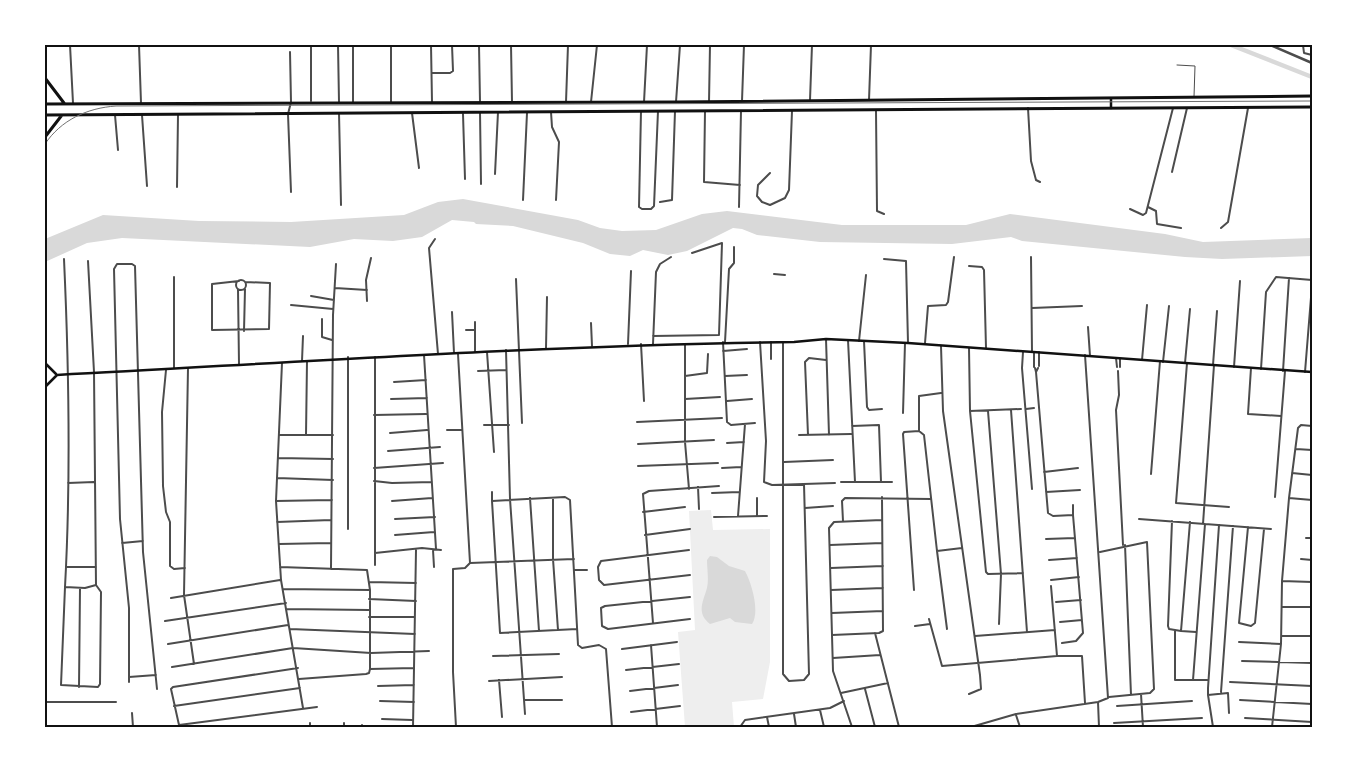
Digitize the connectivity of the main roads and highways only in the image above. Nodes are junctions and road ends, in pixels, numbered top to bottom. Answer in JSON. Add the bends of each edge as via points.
{"nodes":[{"id":1,"x":45,"y":78,"type":"edge"},
{"id":2,"x":1312,"y":96,"type":"edge"},
{"id":3,"x":1111,"y":99,"type":"junction"},
{"id":4,"x":64,"y":103,"type":"junction"},
{"id":5,"x":45,"y":104,"type":"edge"},
{"id":6,"x":1312,"y":107,"type":"edge"},
{"id":7,"x":1111,"y":108,"type":"junction"},
{"id":8,"x":45,"y":115,"type":"edge"},
{"id":9,"x":63,"y":115,"type":"junction"},
{"id":10,"x":45,"y":137,"type":"edge"},
{"id":11,"x":45,"y":363,"type":"edge"},
{"id":12,"x":1312,"y":372,"type":"edge"},
{"id":13,"x":57,"y":375,"type":"junction"},
{"id":14,"x":45,"y":387,"type":"edge"}],
"edges":[{"from":1,"to":4,"type":"main road"},
{"from":2,"to":3,"type":"main road"},
{"from":3,"to":4,"type":"main road"},
{"from":3,"to":7,"type":"main road"},
{"from":4,"to":5,"type":"main road"},
{"from":6,"to":7,"type":"main road"},
{"from":7,"to":9,"type":"main road"},
{"from":8,"to":9,"type":"main road"},
{"from":9,"to":10,"type":"main road"},
{"from":11,"to":13,"type":"main road"},
{"from":12,"to":13,"type":"main road","via":[[826,339],[518,349]]},
{"from":13,"to":14,"type":"main road"}]}
